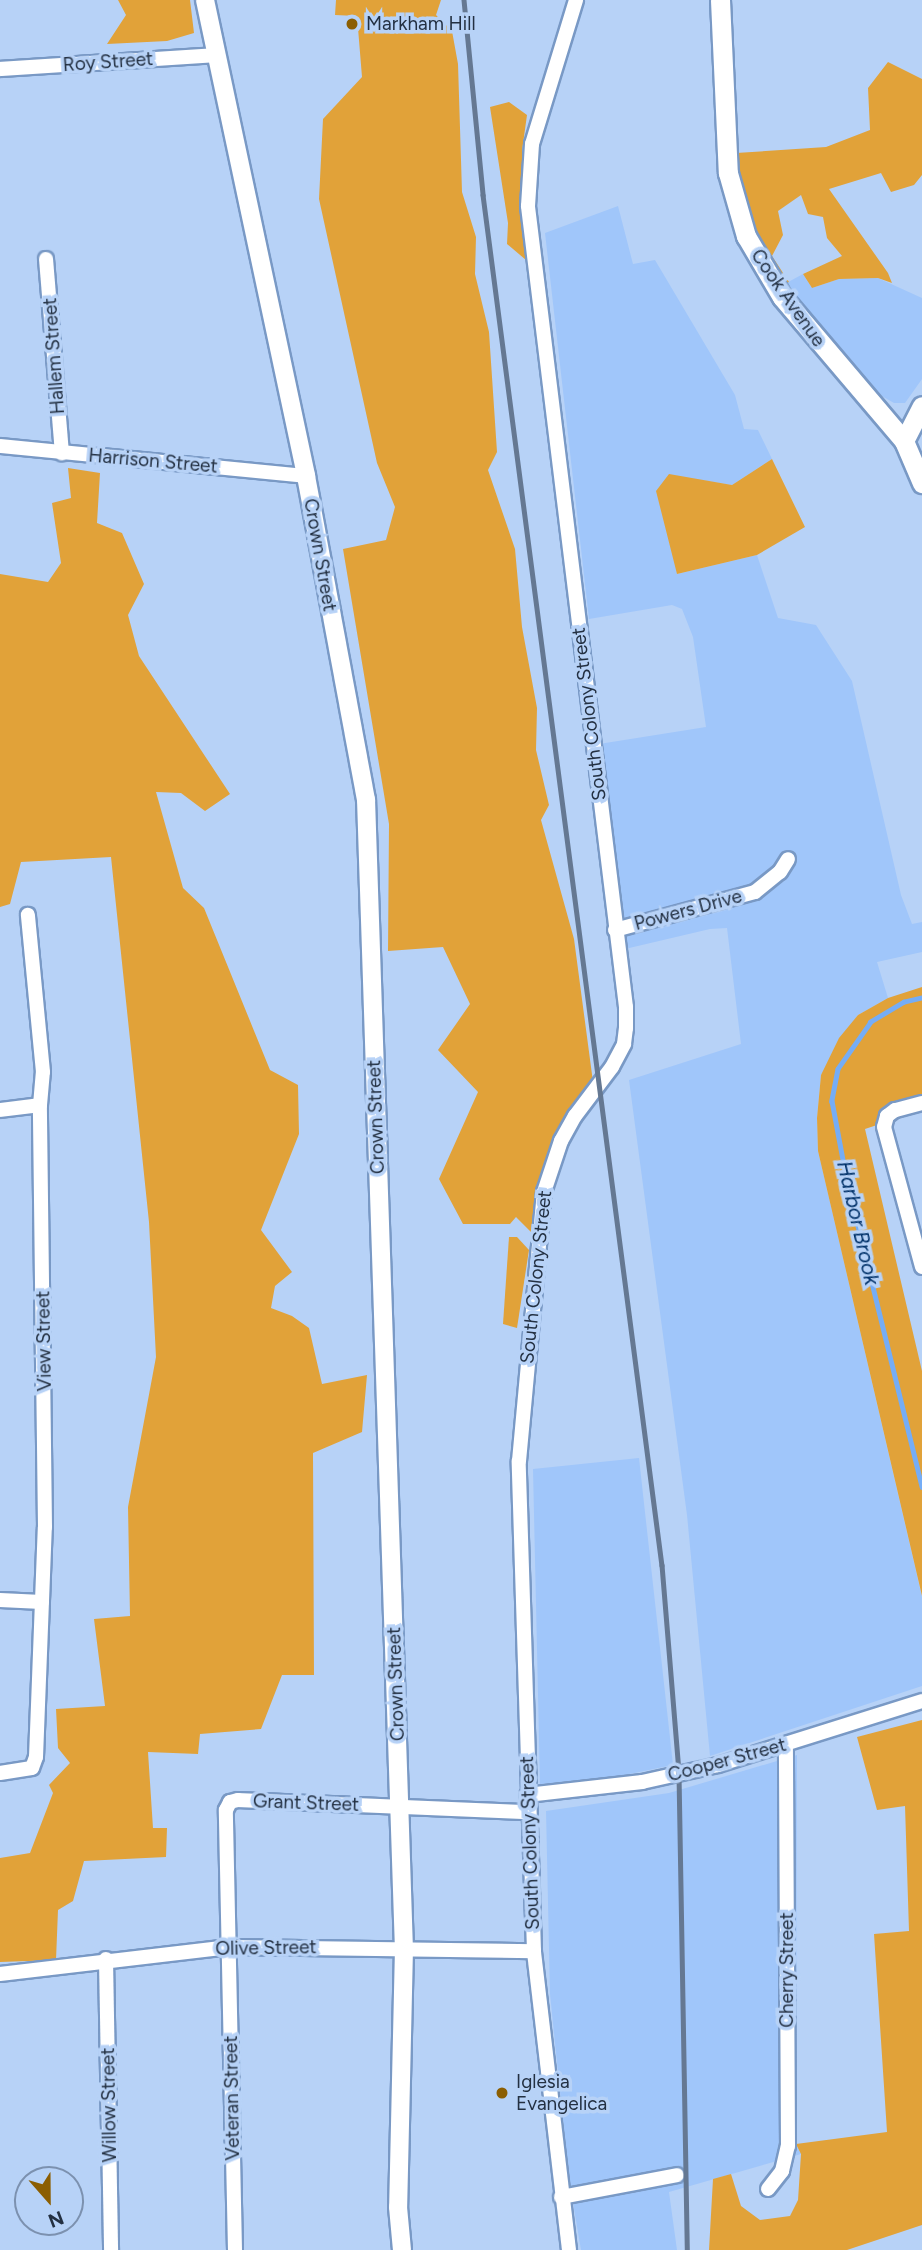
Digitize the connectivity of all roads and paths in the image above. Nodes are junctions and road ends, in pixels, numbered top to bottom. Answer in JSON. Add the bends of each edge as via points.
{"nodes":[{"id":1,"x":205,"y":0,"type":"edge"},
{"id":2,"x":576,"y":0,"type":"edge"},
{"id":3,"x":720,"y":0,"type":"edge"},
{"id":4,"x":215,"y":55,"type":"junction"},
{"id":5,"x":0,"y":69,"type":"edge"},
{"id":6,"x":46,"y":259,"type":"dead end"},
{"id":7,"x":922,"y":406,"type":"edge"},
{"id":8,"x":904,"y":441,"type":"junction"},
{"id":9,"x":0,"y":446,"type":"edge"},
{"id":10,"x":62,"y":453,"type":"junction"},
{"id":11,"x":306,"y":476,"type":"junction"},
{"id":12,"x":922,"y":483,"type":"edge"},
{"id":13,"x":788,"y":859,"type":"dead end"},
{"id":14,"x":28,"y":915,"type":"dead end"},
{"id":15,"x":615,"y":930,"type":"junction"},
{"id":16,"x":922,"y":1103,"type":"edge"},
{"id":17,"x":40,"y":1105,"type":"junction"},
{"id":18,"x":0,"y":1110,"type":"edge"},
{"id":19,"x":922,"y":1267,"type":"edge"},
{"id":20,"x":0,"y":1600,"type":"edge"},
{"id":21,"x":42,"y":1602,"type":"junction"},
{"id":22,"x":922,"y":1701,"type":"edge"},
{"id":23,"x":786,"y":1745,"type":"junction"},
{"id":24,"x":0,"y":1773,"type":"edge"},
{"id":25,"x":527,"y":1795,"type":"junction"},
{"id":26,"x":400,"y":1807,"type":"junction"},
{"id":27,"x":528,"y":1812,"type":"junction"},
{"id":28,"x":229,"y":1947,"type":"junction"},
{"id":29,"x":404,"y":1948,"type":"junction"},
{"id":30,"x":534,"y":1951,"type":"junction"},
{"id":31,"x":106,"y":1959,"type":"junction"},
{"id":32,"x":0,"y":1974,"type":"edge"},
{"id":33,"x":677,"y":2175,"type":"dead end"},
{"id":34,"x":768,"y":2189,"type":"dead end"},
{"id":35,"x":561,"y":2197,"type":"junction"},
{"id":36,"x":111,"y":2250,"type":"edge"},
{"id":37,"x":235,"y":2250,"type":"edge"},
{"id":38,"x":402,"y":2250,"type":"edge"},
{"id":39,"x":569,"y":2250,"type":"edge"}],
"edges":[{"from":1,"to":4,"type":"street","name":"Crown Street"},
{"from":2,"to":15,"type":"street","name":"South Colony Street","via":[[532,144],[528,206]]},
{"from":3,"to":8,"type":"main road","name":"Cook Avenue","via":[[728,173],[746,236],[782,297]]},
{"from":4,"to":5,"type":"street","name":"Roy Street"},
{"from":4,"to":11,"type":"street","name":"Crown Street"},
{"from":6,"to":10,"type":"street","name":"Hallem Street"},
{"from":7,"to":8,"type":"main road"},
{"from":8,"to":12,"type":"main road","name":"Cook Avenue"},
{"from":9,"to":10,"type":"street","name":"Harrison Street"},
{"from":10,"to":11,"type":"street","name":"Harrison Street"},
{"from":11,"to":26,"type":"street","name":"Crown Street","via":[[366,799]]},
{"from":13,"to":15,"type":"street","name":"Powers Drive","via":[[780,872],[755,892]]},
{"from":14,"to":17,"type":"street","name":"View Street","via":[[43,1072]]},
{"from":15,"to":25,"type":"street","name":"South Colony Street","via":[[626,1007],[624,1044],[561,1141],[539,1224],[519,1461]]},
{"from":16,"to":19,"type":"street","via":[[895,1110],[884,1127]]},
{"from":17,"to":18,"type":"street"},
{"from":17,"to":21,"type":"street","name":"View Street","via":[[46,1483]]},
{"from":20,"to":21,"type":"street"},
{"from":21,"to":24,"type":"street","name":"View Street","via":[[36,1758],[32,1768]]},
{"from":22,"to":23,"type":"street","name":"Cooper Street"},
{"from":23,"to":25,"type":"street","name":"Cooper Street","via":[[642,1782]]},
{"from":23,"to":34,"type":"street","name":"Cherry Street","via":[[788,2146],[782,2171]]},
{"from":25,"to":27,"type":"street","name":"South Colony Street"},
{"from":26,"to":27,"type":"street","name":"Grant Street"},
{"from":26,"to":28,"type":"street","name":"Grant Street","via":[[230,1802],[226,1810]]},
{"from":26,"to":29,"type":"street","name":"Crown Street"},
{"from":27,"to":30,"type":"street","name":"South Colony Street"},
{"from":28,"to":29,"type":"street","name":"Olive Street"},
{"from":28,"to":31,"type":"street","name":"Olive Street"},
{"from":28,"to":37,"type":"street","name":"Veteran Street"},
{"from":29,"to":30,"type":"street","name":"Olive Street"},
{"from":29,"to":38,"type":"street","name":"Crown Street","via":[[398,2207]]},
{"from":30,"to":35,"type":"street","name":"South Colony Street"},
{"from":31,"to":32,"type":"street","name":"Olive Street"},
{"from":31,"to":36,"type":"street","name":"Willow Street"},
{"from":33,"to":35,"type":"street"},
{"from":35,"to":39,"type":"street","name":"South Colony Street"}]}
